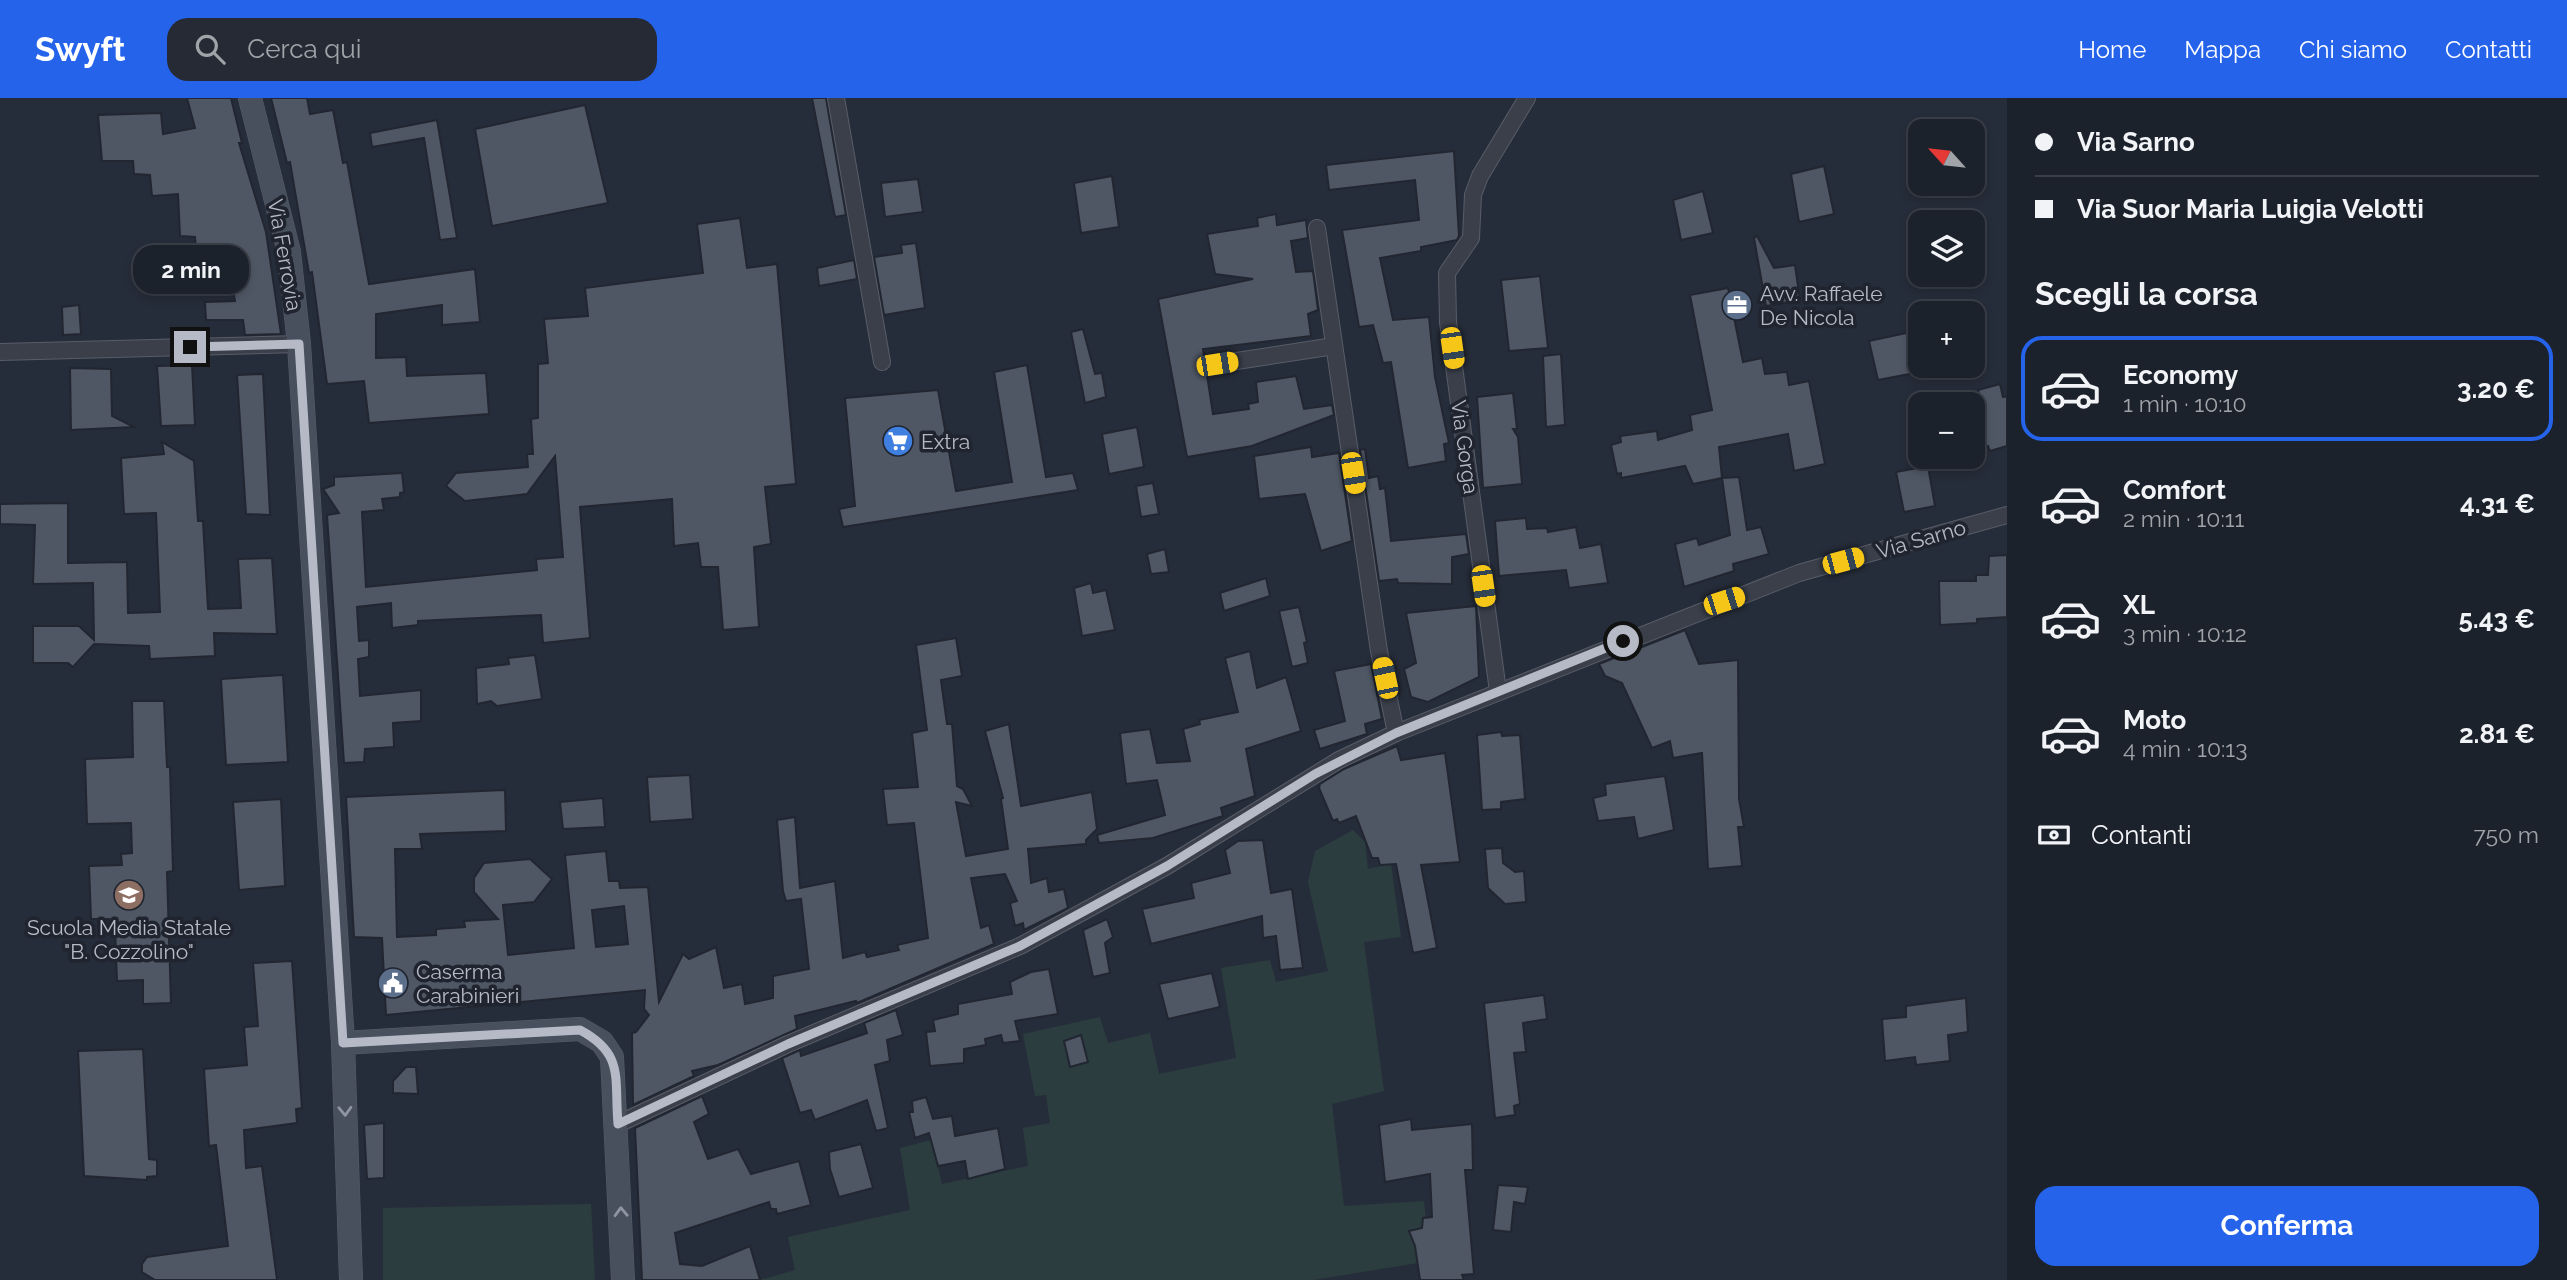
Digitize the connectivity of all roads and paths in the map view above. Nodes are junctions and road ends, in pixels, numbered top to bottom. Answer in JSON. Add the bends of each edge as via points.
{"nodes":[{"id":1,"x":250,"y":98,"type":"edge"},
{"id":2,"x":836,"y":98,"type":"edge"},
{"id":3,"x":1527,"y":98,"type":"edge"},
{"id":4,"x":1317,"y":228,"type":"dead end"},
{"id":5,"x":299,"y":344,"type":"junction"},
{"id":6,"x":1334,"y":346,"type":"junction"},
{"id":7,"x":0,"y":352,"type":"edge"},
{"id":8,"x":882,"y":362,"type":"dead end"},
{"id":9,"x":1217,"y":364,"type":"dead end"},
{"id":10,"x":2007,"y":515,"type":"edge"},
{"id":11,"x":1498,"y":691,"type":"junction"},
{"id":12,"x":1396,"y":733,"type":"junction"},
{"id":13,"x":343,"y":1043,"type":"junction"},
{"id":14,"x":618,"y":1124,"type":"junction"},
{"id":15,"x":351,"y":1280,"type":"edge"},
{"id":16,"x":623,"y":1280,"type":"edge"}],
"edges":[{"from":1,"to":5,"type":"main road","name":"Via Ferrovia","via":[[289,252]]},
{"from":2,"to":8,"type":"street"},
{"from":3,"to":11,"type":"street","name":"Via Gorga","via":[[1480,176],[1473,195],[1471,237],[1447,273],[1448,322]]},
{"from":4,"to":6,"type":"street"},
{"from":5,"to":7,"type":"street"},
{"from":5,"to":13,"type":"main road","name":"Via Ferrovia"},
{"from":6,"to":9,"type":"street"},
{"from":6,"to":12,"type":"street","via":[[1379,651]]},
{"from":10,"to":11,"type":"street","name":"Via Sarno","via":[[1799,573]]},
{"from":11,"to":12,"type":"street","name":"Via Sarno"},
{"from":12,"to":14,"type":"street","name":"Via Sarno","via":[[1315,774],[1167,866],[1020,946],[788,1044]]},
{"from":13,"to":14,"type":"main road","via":[[580,1030],[602,1042],[612,1057]]},
{"from":13,"to":15,"type":"main road","name":"Via Ferrovia","one_way":true},
{"from":16,"to":14,"type":"main road","one_way":true}]}
